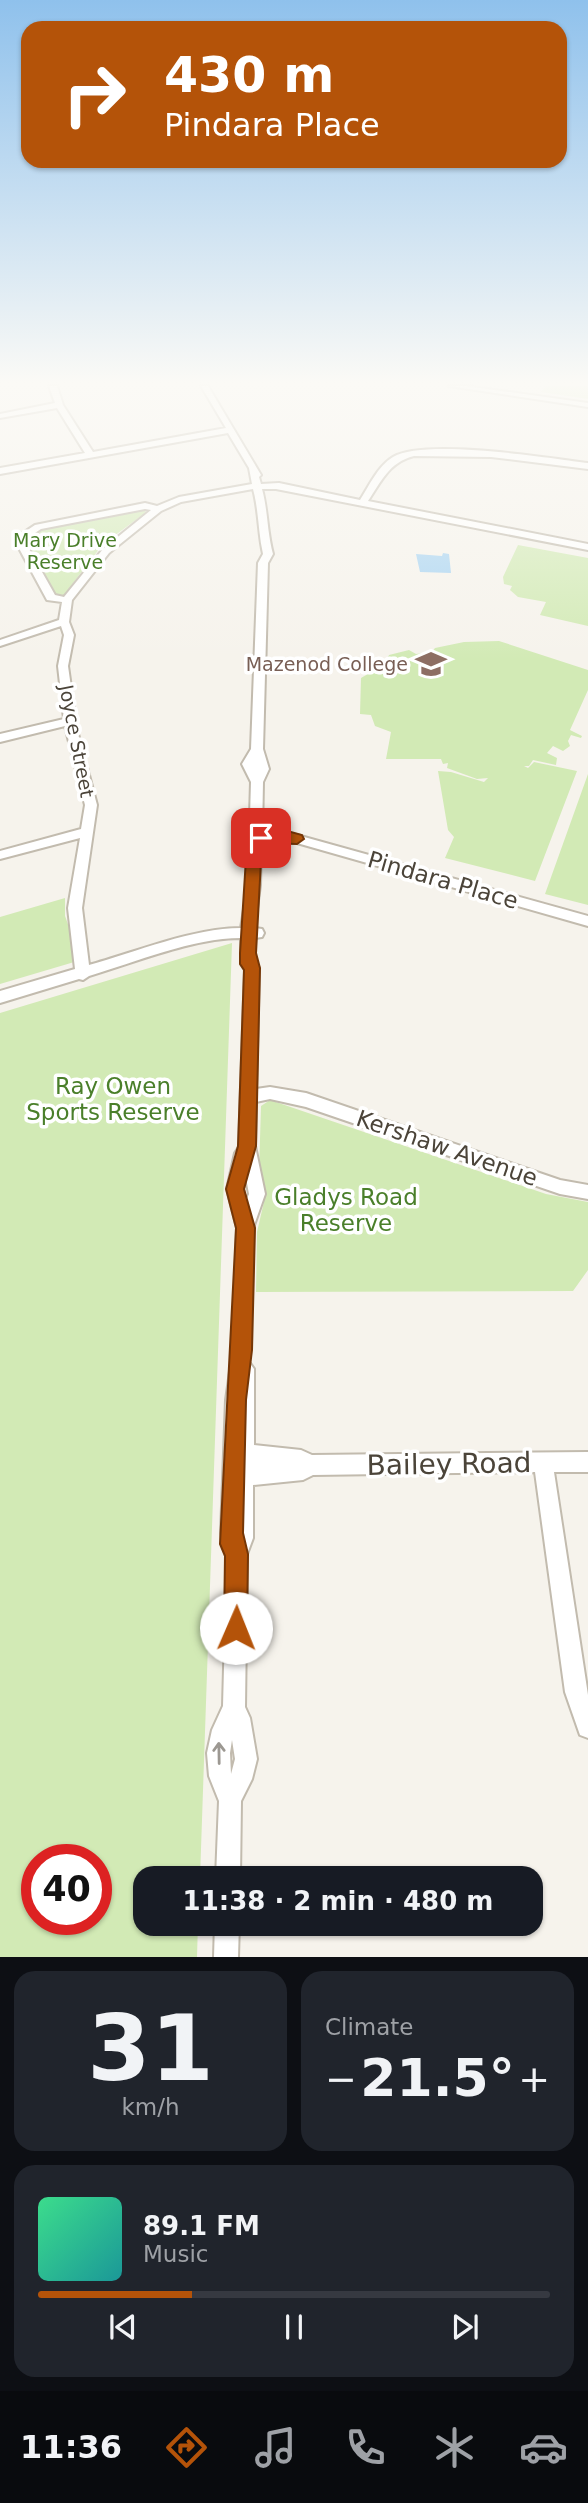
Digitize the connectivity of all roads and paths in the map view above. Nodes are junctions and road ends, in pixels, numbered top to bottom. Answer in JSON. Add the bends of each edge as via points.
{"nodes":[{"id":1,"x":256,"y":477,"type":"edge"},
{"id":2,"x":381,"y":477,"type":"edge"},
{"id":3,"x":260,"y":485,"type":"junction"},
{"id":4,"x":362,"y":503,"type":"junction"},
{"id":5,"x":158,"y":509,"type":"junction"},
{"id":6,"x":588,"y":547,"type":"edge"},
{"id":7,"x":67,"y":600,"type":"junction"},
{"id":8,"x":64,"y":622,"type":"junction"},
{"id":9,"x":0,"y":643,"type":"edge"},
{"id":10,"x":70,"y":720,"type":"junction"},
{"id":11,"x":0,"y":738,"type":"edge"},
{"id":12,"x":85,"y":832,"type":"junction"},
{"id":13,"x":255,"y":833,"type":"junction"},
{"id":14,"x":0,"y":855,"type":"edge"},
{"id":15,"x":588,"y":921,"type":"edge"},
{"id":16,"x":253,"y":926,"type":"junction"},
{"id":17,"x":83,"y":975,"type":"junction"},
{"id":18,"x":0,"y":997,"type":"edge"},
{"id":19,"x":249,"y":1079,"type":"junction"},
{"id":20,"x":248,"y":1097,"type":"junction"},
{"id":21,"x":306,"y":1100,"type":"junction"},
{"id":22,"x":588,"y":1192,"type":"edge"},
{"id":23,"x":240,"y":1453,"type":"junction"},
{"id":24,"x":588,"y":1462,"type":"edge"},
{"id":25,"x":543,"y":1463,"type":"junction"},
{"id":26,"x":310,"y":1465,"type":"junction"},
{"id":27,"x":239,"y":1477,"type":"junction"},
{"id":28,"x":588,"y":1727,"type":"edge"},
{"id":29,"x":229,"y":1866,"type":"edge"},
{"id":30,"x":227,"y":1936,"type":"edge"},
{"id":31,"x":226,"y":1957,"type":"edge"}],
"edges":[{"from":1,"to":3,"type":"street"},
{"from":2,"to":4,"type":"street"},
{"from":3,"to":4,"type":"street"},
{"from":3,"to":5,"type":"street","via":[[179,500]]},
{"from":3,"to":13,"type":"street","via":[[268,554],[263,563],[257,749],[263,769],[257,782]]},
{"from":4,"to":6,"type":"street"},
{"from":5,"to":7,"type":"street","via":[[106,551]]},
{"from":5,"to":7,"type":"street","via":[[145,506],[38,527],[19,539],[51,598]]},
{"from":7,"to":8,"type":"street","name":"Joyce Street"},
{"from":8,"to":9,"type":"street"},
{"from":8,"to":10,"type":"street","name":"Joyce Street","via":[[69,635],[63,666]]},
{"from":10,"to":11,"type":"street"},
{"from":10,"to":12,"type":"street","name":"Joyce Street","via":[[91,805]]},
{"from":12,"to":14,"type":"street"},
{"from":12,"to":17,"type":"street","name":"Joyce Street","via":[[75,908]]},
{"from":13,"to":15,"type":"street","name":"Pindara Place","via":[[297,839]]},
{"from":13,"to":16,"type":"street"},
{"from":16,"to":17,"type":"street"},
{"from":16,"to":19,"type":"street","via":[[248,964],[252,968]]},
{"from":17,"to":18,"type":"street"},
{"from":19,"to":20,"type":"street"},
{"from":19,"to":21,"type":"street","name":"Kershaw Avenue"},
{"from":20,"to":21,"type":"street","name":"Kershaw Avenue","via":[[270,1093]]},
{"from":20,"to":23,"type":"street","via":[[247,1146],[257,1194],[245,1228],[242,1350],[246,1378]]},
{"from":21,"to":22,"type":"street","name":"Kershaw Avenue","via":[[559,1187]]},
{"from":23,"to":26,"type":"street","name":"Bailey Road"},
{"from":23,"to":27,"type":"street"},
{"from":24,"to":25,"type":"street","name":"Bailey Road"},
{"from":25,"to":26,"type":"street","name":"Bailey Road"},
{"from":25,"to":28,"type":"street","via":[[576,1692]]},
{"from":26,"to":27,"type":"street","name":"Bailey Road","via":[[303,1470]]},
{"from":27,"to":29,"type":"street","via":[[243,1538],[237,1554],[234,1708],[246,1759],[230,1799]]},
{"from":30,"to":31,"type":"street"}]}
